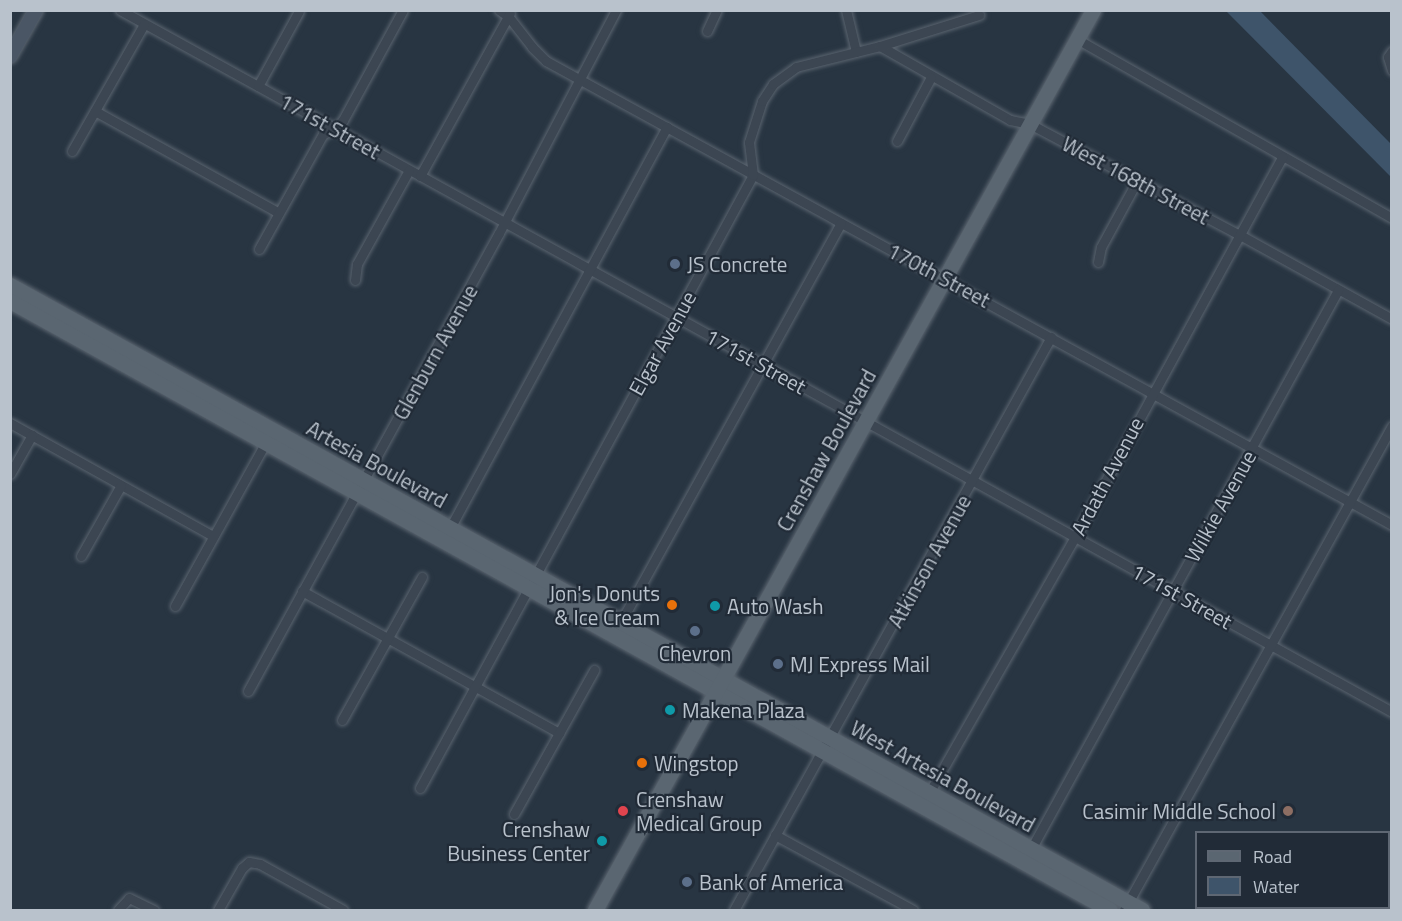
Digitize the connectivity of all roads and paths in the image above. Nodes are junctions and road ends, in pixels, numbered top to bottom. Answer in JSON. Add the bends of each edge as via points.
{"nodes":[{"id":1,"x":36,"y":10,"type":"edge"},
{"id":2,"x":120,"y":10,"type":"edge"},
{"id":3,"x":403,"y":10,"type":"edge"},
{"id":4,"x":499,"y":10,"type":"edge"},
{"id":5,"x":616,"y":10,"type":"edge"},
{"id":6,"x":717,"y":10,"type":"edge"},
{"id":7,"x":846,"y":10,"type":"edge"},
{"id":8,"x":1093,"y":10,"type":"edge"},
{"id":9,"x":299,"y":11,"type":"edge"},
{"id":10,"x":509,"y":13,"type":"edge"},
{"id":11,"x":979,"y":15,"type":"dead end"},
{"id":12,"x":144,"y":24,"type":"junction"},
{"id":13,"x":706,"y":31,"type":"dead end"},
{"id":14,"x":1077,"y":39,"type":"junction"},
{"id":15,"x":880,"y":46,"type":"junction"},
{"id":16,"x":856,"y":52,"type":"junction"},
{"id":17,"x":1390,"y":54,"type":"edge"},
{"id":18,"x":10,"y":56,"type":"edge"},
{"id":19,"x":1392,"y":70,"type":"edge"},
{"id":20,"x":931,"y":77,"type":"junction"},
{"id":21,"x":581,"y":80,"type":"junction"},
{"id":22,"x":258,"y":86,"type":"junction"},
{"id":23,"x":94,"y":111,"type":"junction"},
{"id":24,"x":1030,"y":124,"type":"junction"},
{"id":25,"x":667,"y":127,"type":"junction"},
{"id":26,"x":335,"y":129,"type":"junction"},
{"id":27,"x":897,"y":141,"type":"dead end"},
{"id":28,"x":72,"y":151,"type":"dead end"},
{"id":29,"x":1282,"y":157,"type":"junction"},
{"id":30,"x":409,"y":170,"type":"junction"},
{"id":31,"x":753,"y":175,"type":"junction"},
{"id":32,"x":420,"y":176,"type":"junction"},
{"id":33,"x":1137,"y":181,"type":"junction"},
{"id":34,"x":279,"y":213,"type":"junction"},
{"id":35,"x":1392,"y":218,"type":"edge"},
{"id":36,"x":505,"y":222,"type":"junction"},
{"id":37,"x":841,"y":223,"type":"junction"},
{"id":38,"x":1240,"y":235,"type":"junction"},
{"id":39,"x":259,"y":249,"type":"dead end"},
{"id":40,"x":1098,"y":262,"type":"dead end"},
{"id":41,"x":590,"y":270,"type":"junction"},
{"id":42,"x":945,"y":279,"type":"junction"},
{"id":43,"x":355,"y":280,"type":"dead end"},
{"id":44,"x":10,"y":285,"type":"edge"},
{"id":45,"x":1338,"y":290,"type":"junction"},
{"id":46,"x":10,"y":302,"type":"edge"},
{"id":47,"x":676,"y":317,"type":"junction"},
{"id":48,"x":1392,"y":319,"type":"edge"},
{"id":49,"x":1051,"y":337,"type":"junction"},
{"id":50,"x":763,"y":364,"type":"junction"},
{"id":51,"x":1152,"y":393,"type":"junction"},
{"id":52,"x":866,"y":422,"type":"junction"},
{"id":53,"x":10,"y":423,"type":"edge"},
{"id":54,"x":1392,"y":426,"type":"edge"},
{"id":55,"x":32,"y":435,"type":"junction"},
{"id":56,"x":266,"y":442,"type":"junction"},
{"id":57,"x":1253,"y":447,"type":"junction"},
{"id":58,"x":10,"y":474,"type":"edge"},
{"id":59,"x":973,"y":482,"type":"junction"},
{"id":60,"x":121,"y":484,"type":"junction"},
{"id":61,"x":361,"y":487,"type":"junction"},
{"id":62,"x":1350,"y":501,"type":"junction"},
{"id":63,"x":1392,"y":525,"type":"edge"},
{"id":64,"x":450,"y":528,"type":"junction"},
{"id":65,"x":213,"y":536,"type":"junction"},
{"id":66,"x":1075,"y":537,"type":"junction"},
{"id":67,"x":81,"y":556,"type":"dead end"},
{"id":68,"x":422,"y":577,"type":"dead end"},
{"id":69,"x":532,"y":581,"type":"junction"},
{"id":70,"x":302,"y":591,"type":"junction"},
{"id":71,"x":1172,"y":591,"type":"junction"},
{"id":72,"x":175,"y":606,"type":"dead end"},
{"id":73,"x":617,"y":628,"type":"junction"},
{"id":74,"x":388,"y":638,"type":"junction"},
{"id":75,"x":1271,"y":645,"type":"junction"},
{"id":76,"x":594,"y":670,"type":"dead end"},
{"id":77,"x":475,"y":686,"type":"junction"},
{"id":78,"x":719,"y":686,"type":"junction"},
{"id":79,"x":248,"y":691,"type":"dead end"},
{"id":80,"x":1392,"y":712,"type":"edge"},
{"id":81,"x":342,"y":720,"type":"dead end"},
{"id":82,"x":559,"y":733,"type":"junction"},
{"id":83,"x":829,"y":737,"type":"junction"},
{"id":84,"x":821,"y":751,"type":"junction"},
{"id":85,"x":420,"y":788,"type":"dead end"},
{"id":86,"x":929,"y":793,"type":"junction"},
{"id":87,"x":514,"y":814,"type":"dead end"},
{"id":88,"x":775,"y":835,"type":"junction"},
{"id":89,"x":1031,"y":849,"type":"junction"},
{"id":90,"x":1132,"y":908,"type":"edge"},
{"id":91,"x":118,"y":910,"type":"edge"},
{"id":92,"x":154,"y":910,"type":"edge"},
{"id":93,"x":218,"y":910,"type":"edge"},
{"id":94,"x":343,"y":910,"type":"edge"},
{"id":95,"x":595,"y":910,"type":"edge"},
{"id":96,"x":735,"y":910,"type":"edge"},
{"id":97,"x":913,"y":910,"type":"edge"},
{"id":98,"x":1110,"y":910,"type":"edge"}],
"edges":[{"from":1,"to":18,"type":"street"},
{"from":2,"to":12,"type":"street","name":"171st Street"},
{"from":3,"to":26,"type":"street"},
{"from":4,"to":10,"type":"street","name":"170th Street"},
{"from":5,"to":21,"type":"street","name":"Glenburn Avenue","via":[[582,70]]},
{"from":6,"to":13,"type":"street"},
{"from":7,"to":16,"type":"street"},
{"from":8,"to":14,"type":"main road","name":"Crenshaw Boulevard"},
{"from":9,"to":22,"type":"street"},
{"from":10,"to":21,"type":"street","name":"170th Street","via":[[546,61]]},
{"from":10,"to":32,"type":"street"},
{"from":11,"to":15,"type":"street"},
{"from":12,"to":22,"type":"street","name":"171st Street"},
{"from":12,"to":23,"type":"street"},
{"from":14,"to":24,"type":"main road","name":"Crenshaw Boulevard"},
{"from":14,"to":29,"type":"street"},
{"from":15,"to":16,"type":"street"},
{"from":15,"to":20,"type":"street","name":"West 168th Street"},
{"from":16,"to":31,"type":"street","via":[[796,67],[773,84],[762,101],[749,142]]},
{"from":17,"to":19,"type":"street"},
{"from":20,"to":24,"type":"street","name":"West 168th Street","via":[[1010,120]]},
{"from":20,"to":27,"type":"street"},
{"from":21,"to":25,"type":"street","name":"170th Street"},
{"from":21,"to":36,"type":"street","name":"Glenburn Avenue"},
{"from":22,"to":26,"type":"street","name":"171st Street"},
{"from":23,"to":28,"type":"street"},
{"from":23,"to":34,"type":"street"},
{"from":24,"to":33,"type":"street","name":"West 168th Street"},
{"from":24,"to":42,"type":"main road","name":"Crenshaw Boulevard"},
{"from":25,"to":31,"type":"street","name":"170th Street"},
{"from":25,"to":41,"type":"street"},
{"from":26,"to":30,"type":"street","name":"171st Street"},
{"from":26,"to":34,"type":"street","via":[[323,134]]},
{"from":29,"to":35,"type":"street"},
{"from":29,"to":38,"type":"street","name":"Ardath Avenue"},
{"from":30,"to":32,"type":"street","name":"171st Street"},
{"from":30,"to":43,"type":"street","via":[[357,264]]},
{"from":31,"to":37,"type":"street","name":"170th Street"},
{"from":31,"to":47,"type":"street","name":"Elgar Avenue"},
{"from":32,"to":36,"type":"street","name":"171st Street"},
{"from":33,"to":38,"type":"street","name":"West 168th Street"},
{"from":33,"to":40,"type":"street","via":[[1101,247]]},
{"from":34,"to":39,"type":"street"},
{"from":36,"to":41,"type":"street","name":"171st Street"},
{"from":36,"to":61,"type":"street","name":"Glenburn Avenue"},
{"from":37,"to":42,"type":"street","name":"170th Street"},
{"from":37,"to":50,"type":"street"},
{"from":38,"to":45,"type":"street","name":"West 168th Street"},
{"from":38,"to":51,"type":"street","name":"Ardath Avenue"},
{"from":41,"to":47,"type":"street","name":"171st Street"},
{"from":41,"to":64,"type":"street"},
{"from":42,"to":49,"type":"street","name":"170th Street"},
{"from":42,"to":52,"type":"main road","name":"Crenshaw Boulevard"},
{"from":44,"to":61,"type":"main road","name":"Artesia Boulevard"},
{"from":45,"to":48,"type":"street","name":"West 168th Street"},
{"from":45,"to":57,"type":"street","name":"Wilkie Avenue"},
{"from":46,"to":56,"type":"main road","name":"Artesia Boulevard"},
{"from":47,"to":50,"type":"street","name":"171st Street"},
{"from":47,"to":69,"type":"street","name":"Elgar Avenue"},
{"from":49,"to":51,"type":"street","name":"170th Street"},
{"from":49,"to":59,"type":"street","name":"Atkinson Avenue"},
{"from":50,"to":52,"type":"street","name":"171st Street"},
{"from":50,"to":73,"type":"street"},
{"from":51,"to":57,"type":"street","name":"170th Street"},
{"from":51,"to":66,"type":"street","name":"Ardath Avenue"},
{"from":52,"to":59,"type":"street","name":"171st Street"},
{"from":52,"to":78,"type":"main road","name":"Crenshaw Boulevard"},
{"from":53,"to":55,"type":"street"},
{"from":54,"to":62,"type":"street"},
{"from":55,"to":58,"type":"street"},
{"from":55,"to":60,"type":"street"},
{"from":56,"to":61,"type":"main road","name":"Artesia Boulevard"},
{"from":56,"to":65,"type":"street"},
{"from":57,"to":62,"type":"street","name":"170th Street"},
{"from":57,"to":71,"type":"street","name":"Wilkie Avenue"},
{"from":59,"to":66,"type":"street","name":"171st Street"},
{"from":59,"to":83,"type":"street","name":"Atkinson Avenue"},
{"from":60,"to":65,"type":"street"},
{"from":60,"to":67,"type":"street"},
{"from":61,"to":64,"type":"main road","name":"Artesia Boulevard"},
{"from":61,"to":69,"type":"main road","name":"Artesia Boulevard"},
{"from":61,"to":70,"type":"street","name":"Glenburn Avenue"},
{"from":62,"to":63,"type":"street","name":"170th Street"},
{"from":62,"to":75,"type":"street"},
{"from":64,"to":69,"type":"main road","name":"Artesia Boulevard"},
{"from":65,"to":72,"type":"street"},
{"from":66,"to":71,"type":"street","name":"171st Street"},
{"from":66,"to":86,"type":"street","name":"Ardath Avenue"},
{"from":68,"to":74,"type":"street"},
{"from":69,"to":73,"type":"main road","name":"Artesia Boulevard"},
{"from":69,"to":77,"type":"street","name":"Elgar Avenue"},
{"from":70,"to":74,"type":"street"},
{"from":70,"to":79,"type":"street","name":"Glenburn Avenue"},
{"from":71,"to":75,"type":"street","name":"171st Street"},
{"from":71,"to":89,"type":"street","name":"Wilkie Avenue"},
{"from":73,"to":78,"type":"main road","name":"Artesia Boulevard"},
{"from":74,"to":77,"type":"street"},
{"from":74,"to":81,"type":"street"},
{"from":75,"to":80,"type":"street","name":"171st Street"},
{"from":75,"to":90,"type":"street"},
{"from":76,"to":82,"type":"street"},
{"from":77,"to":82,"type":"street"},
{"from":77,"to":85,"type":"street","name":"Elgar Avenue"},
{"from":78,"to":83,"type":"main road","name":"West Artesia Boulevard"},
{"from":78,"to":84,"type":"main road","name":"West Artesia Boulevard"},
{"from":78,"to":95,"type":"main road","name":"Crenshaw Boulevard"},
{"from":82,"to":87,"type":"street"},
{"from":83,"to":84,"type":"street","name":"Atkinson Avenue"},
{"from":83,"to":86,"type":"main road","name":"West Artesia Boulevard"},
{"from":84,"to":88,"type":"street","name":"Atkinson Avenue"},
{"from":84,"to":98,"type":"main road","name":"West Artesia Boulevard"},
{"from":86,"to":89,"type":"main road","name":"West Artesia Boulevard"},
{"from":88,"to":96,"type":"street","name":"Atkinson Avenue"},
{"from":88,"to":97,"type":"street"},
{"from":89,"to":90,"type":"main road","name":"West Artesia Boulevard"},
{"from":91,"to":92,"type":"street","via":[[129,898]]},
{"from":93,"to":94,"type":"street","via":[[249,862],[260,864]]}]}
